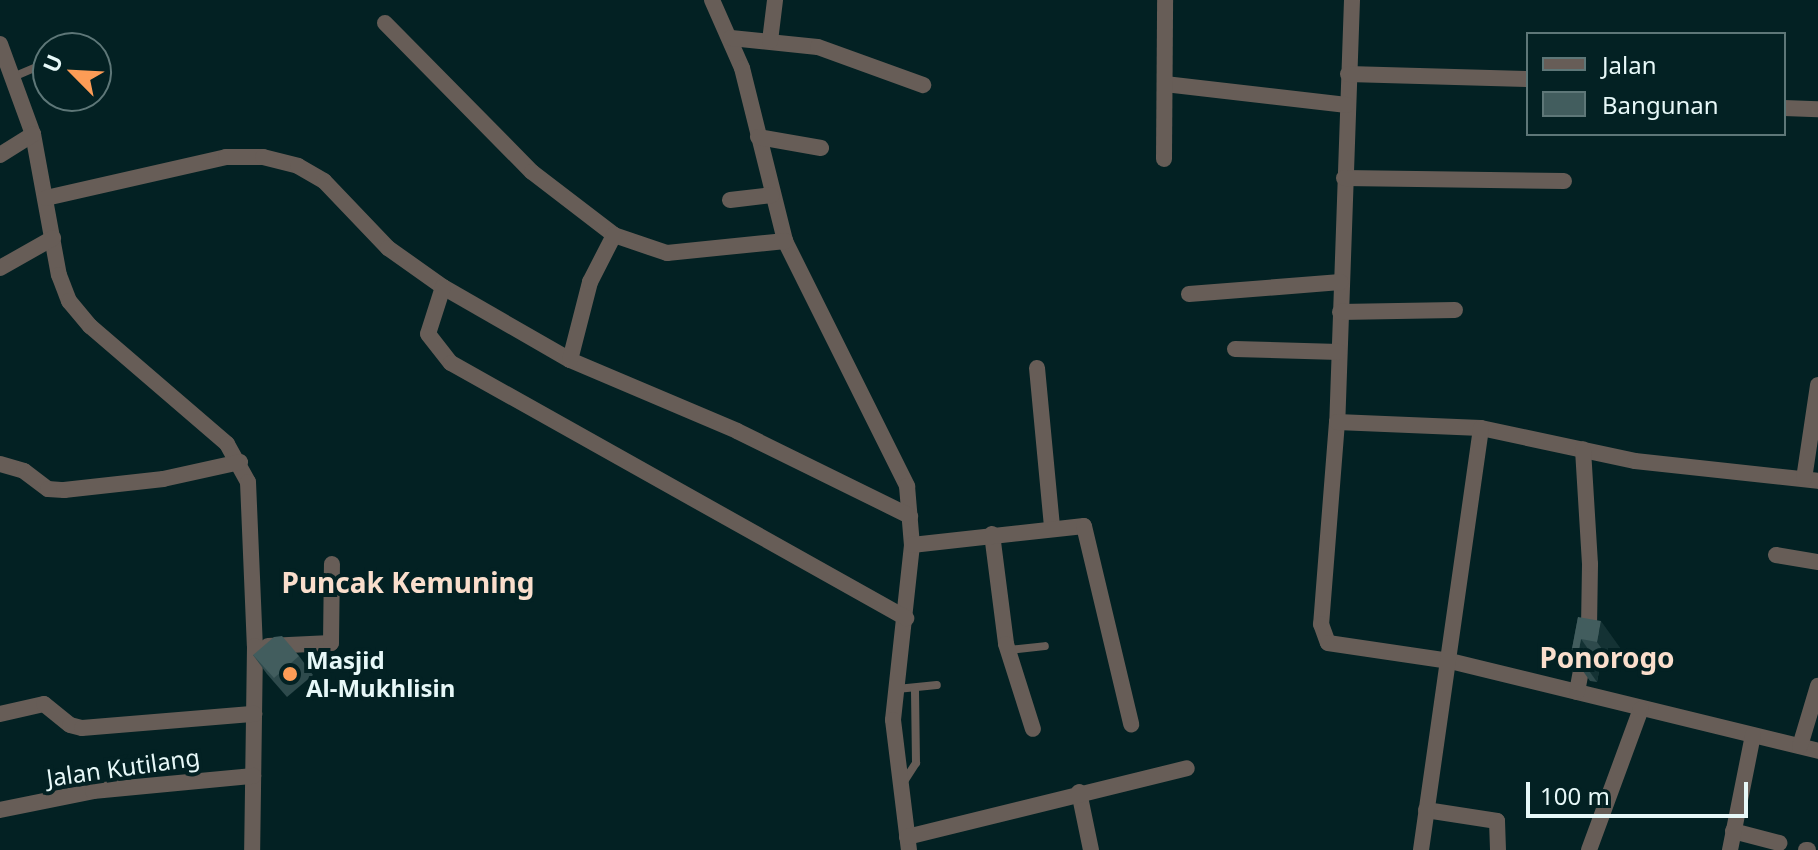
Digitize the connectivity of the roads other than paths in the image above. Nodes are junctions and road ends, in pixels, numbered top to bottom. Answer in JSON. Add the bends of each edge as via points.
{"nodes":[{"id":1,"x":712,"y":0,"type":"edge"},
{"id":2,"x":775,"y":0,"type":"edge"},
{"id":3,"x":1165,"y":0,"type":"edge"},
{"id":4,"x":1352,"y":0,"type":"edge"},
{"id":5,"x":385,"y":23,"type":"dead end"},
{"id":6,"x":731,"y":38,"type":"junction"},
{"id":7,"x":770,"y":41,"type":"junction"},
{"id":8,"x":0,"y":44,"type":"edge"},
{"id":9,"x":32,"y":69,"type":"edge"},
{"id":10,"x":1348,"y":74,"type":"junction"},
{"id":11,"x":13,"y":77,"type":"junction"},
{"id":12,"x":1526,"y":79,"type":"edge"},
{"id":13,"x":1165,"y":84,"type":"junction"},
{"id":14,"x":923,"y":85,"type":"dead end"},
{"id":15,"x":1347,"y":105,"type":"junction"},
{"id":16,"x":1786,"y":108,"type":"edge"},
{"id":17,"x":1818,"y":109,"type":"edge"},
{"id":18,"x":33,"y":134,"type":"junction"},
{"id":19,"x":758,"y":137,"type":"junction"},
{"id":20,"x":821,"y":148,"type":"dead end"},
{"id":21,"x":0,"y":155,"type":"edge"},
{"id":22,"x":1164,"y":159,"type":"dead end"},
{"id":23,"x":1344,"y":178,"type":"junction"},
{"id":24,"x":1564,"y":181,"type":"dead end"},
{"id":25,"x":772,"y":195,"type":"junction"},
{"id":26,"x":46,"y":198,"type":"junction"},
{"id":27,"x":730,"y":200,"type":"dead end"},
{"id":28,"x":614,"y":235,"type":"junction"},
{"id":29,"x":53,"y":238,"type":"junction"},
{"id":30,"x":785,"y":241,"type":"junction"},
{"id":31,"x":0,"y":268,"type":"edge"},
{"id":32,"x":1341,"y":282,"type":"junction"},
{"id":33,"x":443,"y":287,"type":"junction"},
{"id":34,"x":1189,"y":294,"type":"dead end"},
{"id":35,"x":1455,"y":310,"type":"dead end"},
{"id":36,"x":1340,"y":312,"type":"junction"},
{"id":37,"x":1235,"y":349,"type":"dead end"},
{"id":38,"x":1339,"y":352,"type":"junction"},
{"id":39,"x":570,"y":360,"type":"junction"},
{"id":40,"x":1037,"y":368,"type":"dead end"},
{"id":41,"x":1818,"y":385,"type":"edge"},
{"id":42,"x":1337,"y":422,"type":"junction"},
{"id":43,"x":1481,"y":428,"type":"junction"},
{"id":44,"x":1583,"y":449,"type":"junction"},
{"id":45,"x":240,"y":462,"type":"junction"},
{"id":46,"x":0,"y":464,"type":"edge"},
{"id":47,"x":1811,"y":480,"type":"edge"},
{"id":48,"x":910,"y":516,"type":"junction"},
{"id":49,"x":1052,"y":527,"type":"junction"},
{"id":50,"x":992,"y":534,"type":"junction"},
{"id":51,"x":912,"y":545,"type":"junction"},
{"id":52,"x":1776,"y":555,"type":"dead end"},
{"id":53,"x":1818,"y":562,"type":"edge"},
{"id":54,"x":332,"y":564,"type":"dead end"},
{"id":55,"x":906,"y":618,"type":"junction"},
{"id":56,"x":255,"y":646,"type":"junction"},
{"id":57,"x":1045,"y":646,"type":"dead end"},
{"id":58,"x":1008,"y":650,"type":"junction"},
{"id":59,"x":1450,"y":661,"type":"junction"},
{"id":60,"x":937,"y":685,"type":"dead end"},
{"id":61,"x":1818,"y":686,"type":"edge"},
{"id":62,"x":915,"y":688,"type":"junction"},
{"id":63,"x":896,"y":690,"type":"junction"},
{"id":64,"x":1577,"y":692,"type":"junction"},
{"id":65,"x":1641,"y":709,"type":"junction"},
{"id":66,"x":0,"y":714,"type":"edge"},
{"id":67,"x":254,"y":714,"type":"junction"},
{"id":68,"x":1131,"y":724,"type":"dead end"},
{"id":69,"x":1033,"y":729,"type":"dead end"},
{"id":70,"x":1753,"y":735,"type":"junction"},
{"id":71,"x":1800,"y":746,"type":"junction"},
{"id":72,"x":1818,"y":751,"type":"edge"},
{"id":73,"x":1187,"y":768,"type":"dead end"},
{"id":74,"x":253,"y":776,"type":"junction"},
{"id":75,"x":900,"y":786,"type":"junction"},
{"id":76,"x":1079,"y":792,"type":"junction"},
{"id":77,"x":0,"y":810,"type":"edge"},
{"id":78,"x":1426,"y":810,"type":"junction"},
{"id":79,"x":1733,"y":831,"type":"junction"},
{"id":80,"x":1779,"y":843,"type":"dead end"},
{"id":81,"x":908,"y":844,"type":"edge"},
{"id":82,"x":252,"y":850,"type":"edge"},
{"id":83,"x":1091,"y":850,"type":"edge"},
{"id":84,"x":1421,"y":850,"type":"edge"},
{"id":85,"x":1498,"y":850,"type":"edge"},
{"id":86,"x":1589,"y":850,"type":"edge"},
{"id":87,"x":1730,"y":850,"type":"edge"}],
"edges":[{"from":1,"to":6,"type":"street"},
{"from":2,"to":7,"type":"street"},
{"from":3,"to":13,"type":"street"},
{"from":4,"to":10,"type":"street"},
{"from":5,"to":28,"type":"street","via":[[549,188]]},
{"from":6,"to":7,"type":"street"},
{"from":6,"to":19,"type":"street"},
{"from":7,"to":14,"type":"street","via":[[818,47]]},
{"from":8,"to":11,"type":"street"},
{"from":9,"to":11,"type":"lane"},
{"from":10,"to":12,"type":"street"},
{"from":10,"to":15,"type":"street"},
{"from":11,"to":18,"type":"street"},
{"from":13,"to":15,"type":"street"},
{"from":13,"to":22,"type":"street"},
{"from":15,"to":23,"type":"street"},
{"from":16,"to":17,"type":"street"},
{"from":18,"to":21,"type":"street"},
{"from":18,"to":26,"type":"street"},
{"from":19,"to":20,"type":"street"},
{"from":19,"to":25,"type":"street"},
{"from":23,"to":24,"type":"street"},
{"from":23,"to":32,"type":"street"},
{"from":25,"to":27,"type":"street"},
{"from":25,"to":30,"type":"street"},
{"from":26,"to":29,"type":"street"},
{"from":26,"to":33,"type":"street","via":[[226,157],[263,157],[298,166],[324,181],[388,248]]},
{"from":28,"to":30,"type":"street","via":[[667,253]]},
{"from":28,"to":39,"type":"street","via":[[590,282]]},
{"from":29,"to":31,"type":"street"},
{"from":29,"to":45,"type":"street","via":[[69,301],[90,326],[227,444]]},
{"from":30,"to":48,"type":"street","via":[[889,444],[907,486]]},
{"from":32,"to":34,"type":"street"},
{"from":32,"to":36,"type":"street"},
{"from":33,"to":39,"type":"street"},
{"from":33,"to":55,"type":"street","via":[[428,334],[451,363]]},
{"from":35,"to":36,"type":"street"},
{"from":36,"to":38,"type":"street"},
{"from":37,"to":38,"type":"street"},
{"from":38,"to":42,"type":"street"},
{"from":39,"to":48,"type":"street","via":[[737,431]]},
{"from":40,"to":49,"type":"street"},
{"from":41,"to":47,"type":"street"},
{"from":42,"to":43,"type":"street"},
{"from":42,"to":59,"type":"street","via":[[1322,633],[1338,646]]},
{"from":43,"to":44,"type":"street"},
{"from":43,"to":59,"type":"street"},
{"from":44,"to":47,"type":"street","via":[[1635,461]]},
{"from":44,"to":64,"type":"street","via":[[1589,628]]},
{"from":45,"to":46,"type":"street","via":[[64,490],[48,489],[24,471]]},
{"from":45,"to":56,"type":"street","via":[[253,512]]},
{"from":48,"to":51,"type":"street"},
{"from":49,"to":50,"type":"street"},
{"from":49,"to":68,"type":"street","via":[[1084,526]]},
{"from":50,"to":51,"type":"street"},
{"from":50,"to":58,"type":"street"},
{"from":51,"to":55,"type":"street"},
{"from":52,"to":53,"type":"street"},
{"from":54,"to":56,"type":"street","via":[[331,643]]},
{"from":55,"to":63,"type":"street"},
{"from":56,"to":67,"type":"street"},
{"from":57,"to":58,"type":"lane"},
{"from":58,"to":69,"type":"street"},
{"from":59,"to":64,"type":"street"},
{"from":59,"to":78,"type":"street"},
{"from":60,"to":62,"type":"lane"},
{"from":61,"to":71,"type":"street"},
{"from":62,"to":63,"type":"lane"},
{"from":62,"to":75,"type":"lane","via":[[916,763]]},
{"from":63,"to":75,"type":"street","via":[[893,737]]},
{"from":64,"to":65,"type":"street"},
{"from":65,"to":70,"type":"street"},
{"from":65,"to":86,"type":"street"},
{"from":66,"to":67,"type":"street","via":[[41,704],[82,728]]},
{"from":67,"to":74,"type":"street"},
{"from":70,"to":71,"type":"street"},
{"from":70,"to":79,"type":"street"},
{"from":71,"to":72,"type":"street"},
{"from":73,"to":76,"type":"street"},
{"from":74,"to":77,"type":"street","name":"Jalan Kutilang","via":[[93,791]]},
{"from":74,"to":82,"type":"street"},
{"from":75,"to":81,"type":"street"},
{"from":76,"to":81,"type":"street"},
{"from":76,"to":83,"type":"street"},
{"from":78,"to":84,"type":"street"},
{"from":78,"to":85,"type":"street","via":[[1497,821]]},
{"from":79,"to":80,"type":"street"},
{"from":79,"to":87,"type":"street"}]}
